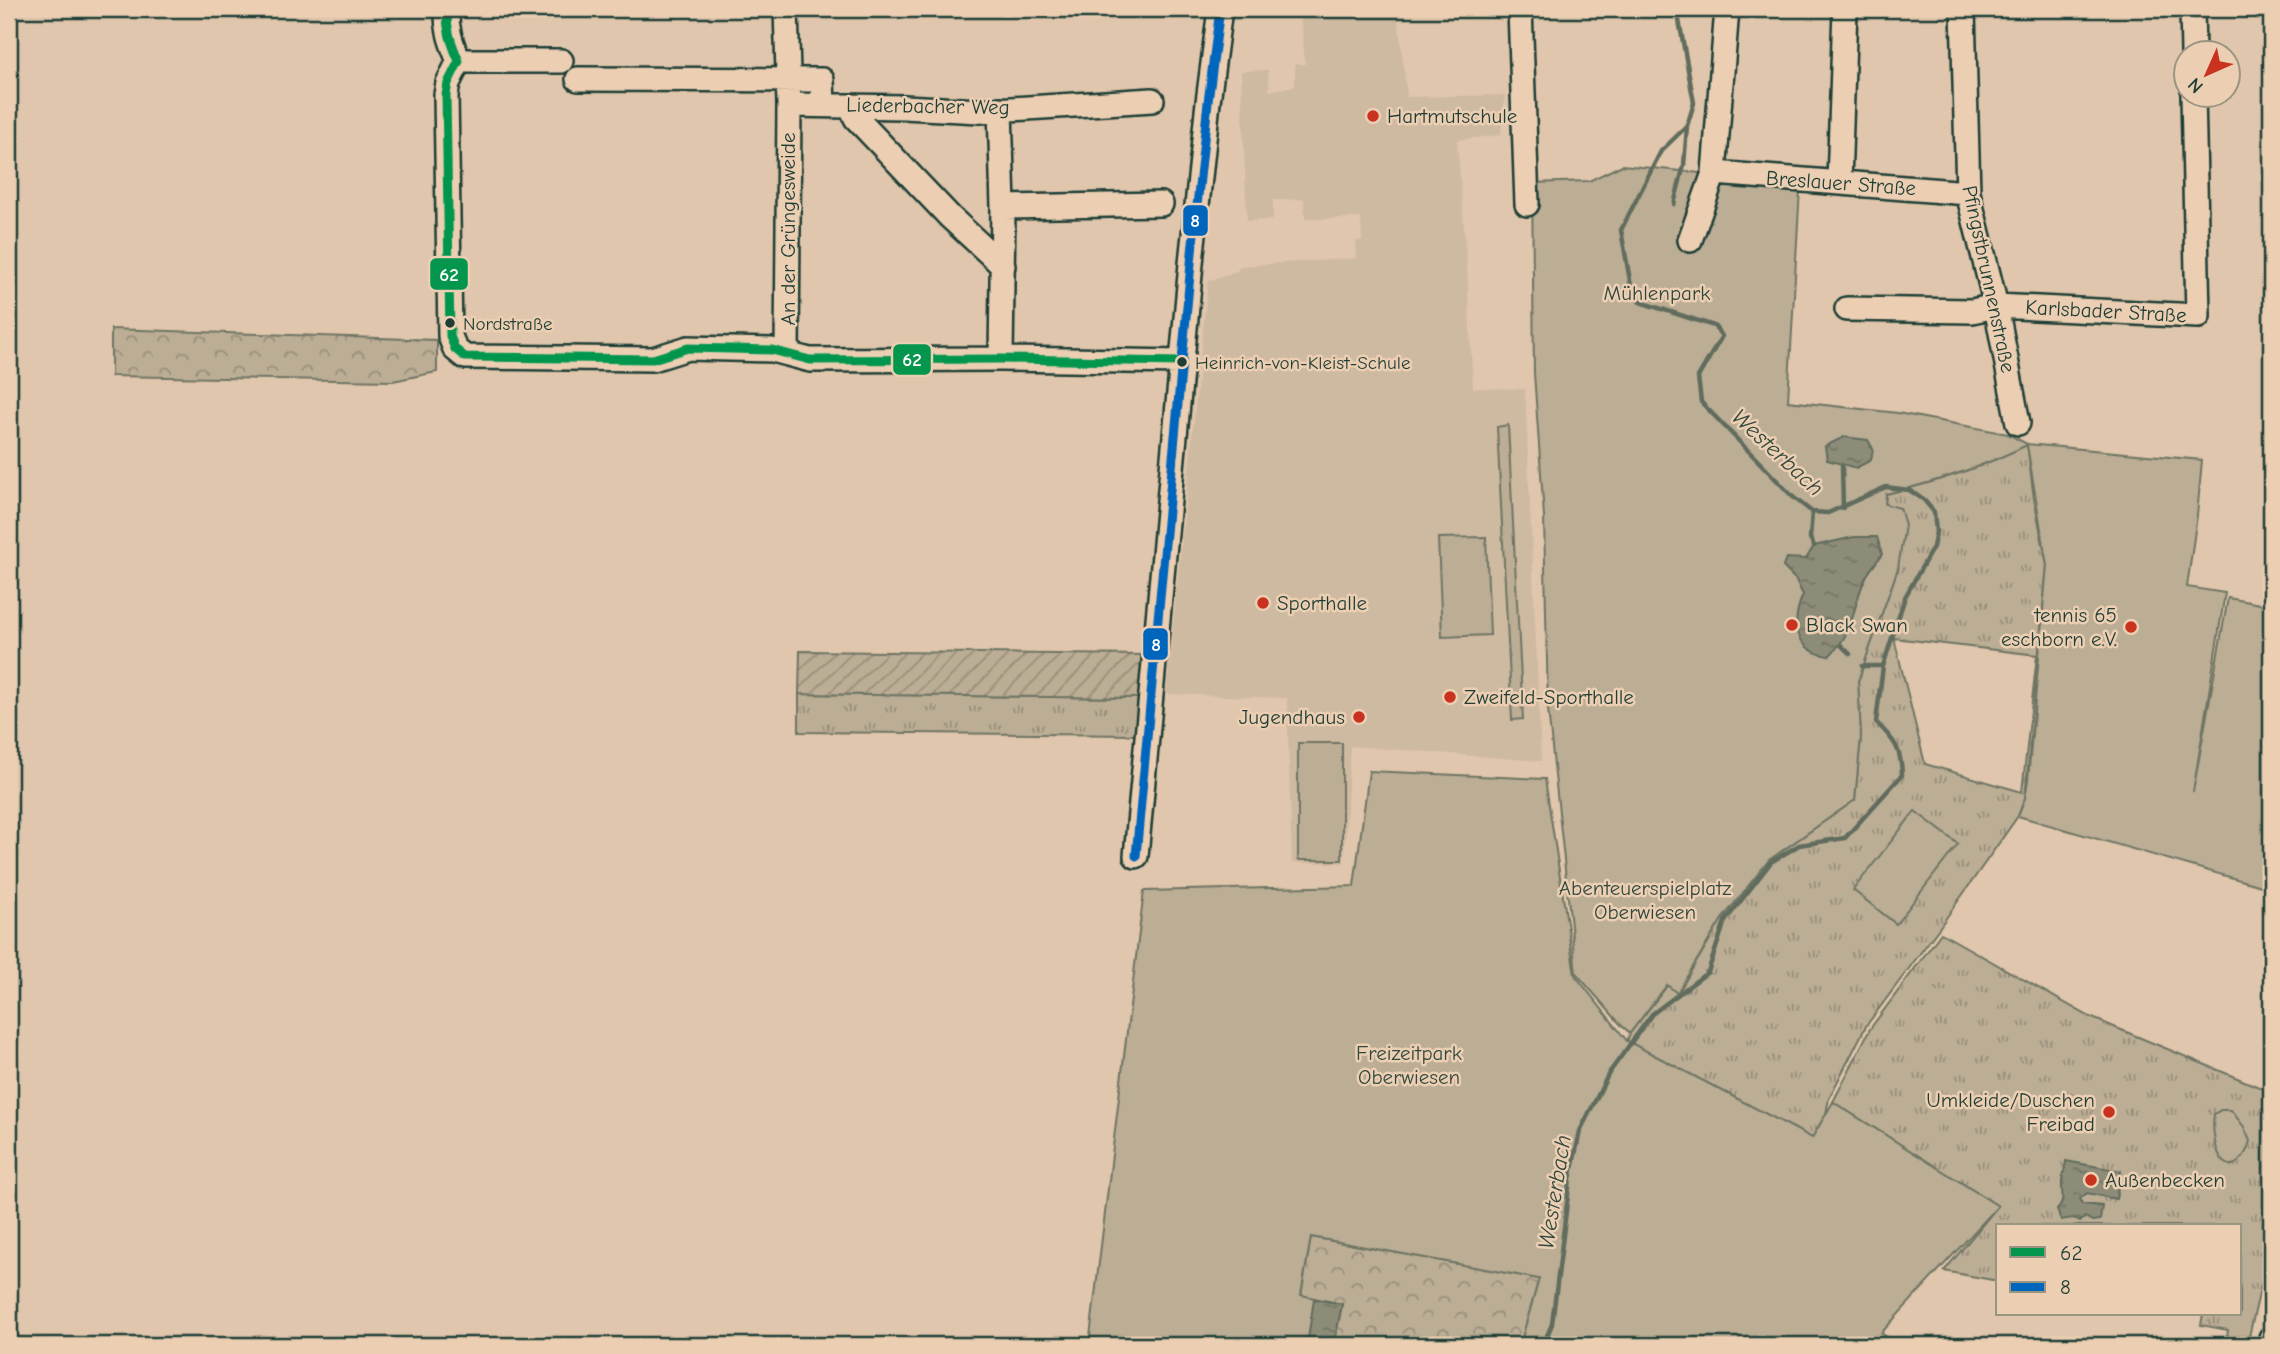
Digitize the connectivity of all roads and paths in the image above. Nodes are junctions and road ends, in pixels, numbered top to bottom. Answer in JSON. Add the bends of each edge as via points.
{"nodes":[{"id":1,"x":447,"y":9,"type":"edge"},
{"id":2,"x":786,"y":9,"type":"edge"},
{"id":3,"x":1220,"y":9,"type":"edge"},
{"id":4,"x":1520,"y":9,"type":"edge"},
{"id":5,"x":1727,"y":9,"type":"edge"},
{"id":6,"x":1845,"y":9,"type":"edge"},
{"id":7,"x":1963,"y":9,"type":"edge"},
{"id":8,"x":2192,"y":9,"type":"edge"},
{"id":9,"x":2193,"y":38,"type":"edge"},
{"id":10,"x":459,"y":61,"type":"junction"},
{"id":11,"x":561,"y":61,"type":"dead end"},
{"id":12,"x":578,"y":79,"type":"dead end"},
{"id":13,"x":787,"y":81,"type":"junction"},
{"id":14,"x":1152,"y":100,"type":"dead end"},
{"id":15,"x":789,"y":105,"type":"junction"},
{"id":16,"x":823,"y":105,"type":"junction"},
{"id":17,"x":851,"y":106,"type":"junction"},
{"id":18,"x":1000,"y":108,"type":"junction"},
{"id":19,"x":2193,"y":108,"type":"edge"},
{"id":20,"x":1714,"y":173,"type":"junction"},
{"id":21,"x":1839,"y":182,"type":"junction"},
{"id":22,"x":1968,"y":193,"type":"junction"},
{"id":23,"x":1161,"y":204,"type":"dead end"},
{"id":24,"x":1527,"y":204,"type":"dead end"},
{"id":25,"x":1003,"y":207,"type":"junction"},
{"id":26,"x":1690,"y":240,"type":"dead end"},
{"id":27,"x":1003,"y":266,"type":"junction"},
{"id":28,"x":1996,"y":306,"type":"junction"},
{"id":29,"x":1847,"y":309,"type":"dead end"},
{"id":30,"x":787,"y":354,"type":"junction"},
{"id":31,"x":1001,"y":359,"type":"junction"},
{"id":32,"x":1182,"y":362,"type":"junction"},
{"id":33,"x":2018,"y":423,"type":"dead end"},
{"id":34,"x":1136,"y":856,"type":"dead end"},
{"id":35,"x":2271,"y":1338,"type":"edge"},
{"id":36,"x":2270,"y":1345,"type":"edge"}],
"edges":[{"from":1,"to":10,"type":"street","via":[[449,38]]},
{"from":2,"to":13,"type":"street","name":"An der Grüngesweide"},
{"from":3,"to":32,"type":"street"},
{"from":4,"to":24,"type":"street"},
{"from":5,"to":20,"type":"street"},
{"from":6,"to":21,"type":"street"},
{"from":7,"to":22,"type":"street","name":"Pfingstbrunnenstraße"},
{"from":8,"to":9,"type":"street"},
{"from":10,"to":11,"type":"street"},
{"from":10,"to":30,"type":"street","via":[[448,83],[446,104],[450,336],[455,349],[471,359],[653,359],[688,348]]},
{"from":12,"to":13,"type":"street"},
{"from":13,"to":15,"type":"street","name":"An der Grüngesweide"},
{"from":13,"to":16,"type":"street","via":[[822,80]]},
{"from":14,"to":18,"type":"street","name":"Liederbacher Weg"},
{"from":15,"to":16,"type":"street","name":"Liederbacher Weg"},
{"from":15,"to":30,"type":"street","name":"An der Grüngesweide"},
{"from":16,"to":17,"type":"street","name":"Liederbacher Weg"},
{"from":17,"to":18,"type":"street","name":"Liederbacher Weg"},
{"from":17,"to":27,"type":"street","via":[[856,118],[940,207]]},
{"from":18,"to":25,"type":"street"},
{"from":19,"to":28,"type":"street","name":"Karlsbader Straße","via":[[2198,316]]},
{"from":20,"to":21,"type":"street","name":"Breslauer Straße"},
{"from":20,"to":26,"type":"street"},
{"from":21,"to":22,"type":"street","name":"Breslauer Straße"},
{"from":22,"to":28,"type":"street","name":"Pfingstbrunnenstraße"},
{"from":23,"to":25,"type":"street"},
{"from":25,"to":27,"type":"street"},
{"from":27,"to":31,"type":"street"},
{"from":28,"to":29,"type":"street","name":"Karlsbader Straße","via":[[1972,311]]},
{"from":28,"to":33,"type":"street","name":"Pfingstbrunnenstraße"},
{"from":30,"to":31,"type":"street","via":[[810,360]]},
{"from":31,"to":32,"type":"street"},
{"from":32,"to":34,"type":"street"},
{"from":35,"to":36,"type":"street"}]}
